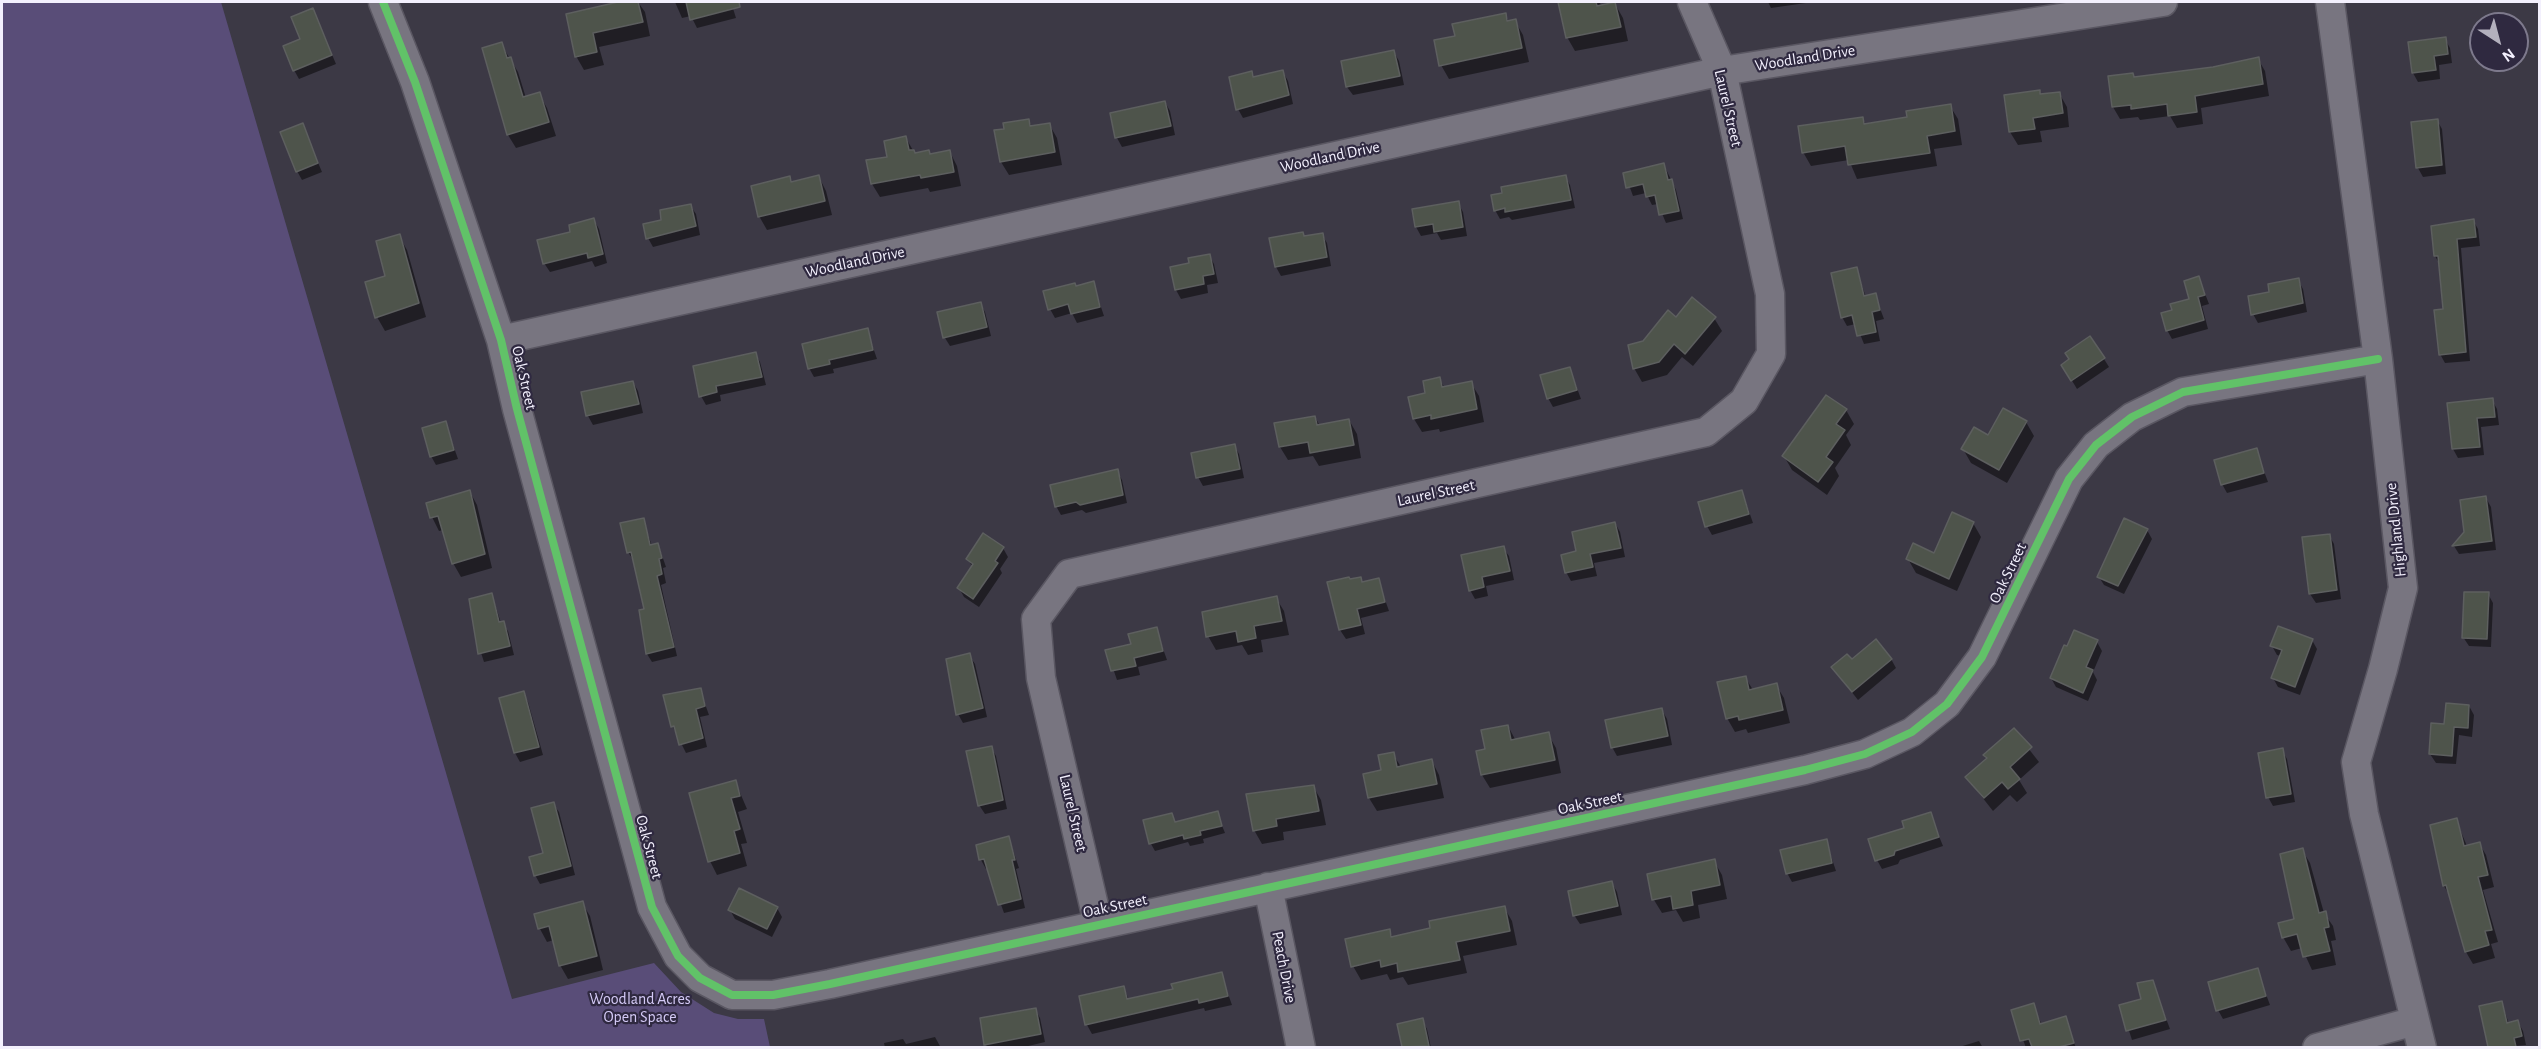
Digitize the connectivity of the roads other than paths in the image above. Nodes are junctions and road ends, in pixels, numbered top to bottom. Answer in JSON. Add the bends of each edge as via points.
{"nodes":[{"id":1,"x":383,"y":2,"type":"edge"},
{"id":2,"x":1692,"y":2,"type":"edge"},
{"id":3,"x":2155,"y":2,"type":"edge"},
{"id":4,"x":2330,"y":2,"type":"edge"},
{"id":5,"x":1722,"y":71,"type":"junction"},
{"id":6,"x":501,"y":340,"type":"junction"},
{"id":7,"x":2378,"y":359,"type":"junction"},
{"id":8,"x":1268,"y":887,"type":"junction"},
{"id":9,"x":1098,"y":923,"type":"junction"},
{"id":10,"x":2419,"y":1034,"type":"edge"},
{"id":11,"x":1300,"y":1047,"type":"edge"},
{"id":12,"x":2316,"y":1047,"type":"edge"}],
"edges":[{"from":1,"to":6,"type":"street","name":"Oak Street","via":[[415,82]]},
{"from":2,"to":5,"type":"street","name":"Laurel Street"},
{"from":3,"to":5,"type":"street","name":"Woodland Drive"},
{"from":4,"to":7,"type":"street","name":"Highland Drive"},
{"from":5,"to":6,"type":"street","name":"Woodland Drive"},
{"from":5,"to":9,"type":"street","name":"Laurel Street","via":[[1770,294],[1771,354],[1744,401],[1706,432],[1069,574],[1036,619],[1041,678]]},
{"from":6,"to":9,"type":"street","name":"Oak Street","via":[[652,907],[678,956],[700,978],[732,996],[773,995]]},
{"from":7,"to":8,"type":"street","name":"Oak Street","via":[[2183,392],[2132,417],[2096,446],[2069,478],[1982,657],[1947,704],[1894,741],[1865,754],[1805,770]]},
{"from":7,"to":10,"type":"street","name":"Highland Drive","via":[[2403,588],[2356,762],[2364,814]]},
{"from":8,"to":9,"type":"street","name":"Oak Street"},
{"from":8,"to":11,"type":"street","name":"Peach Drive"},
{"from":10,"to":12,"type":"street"}]}
